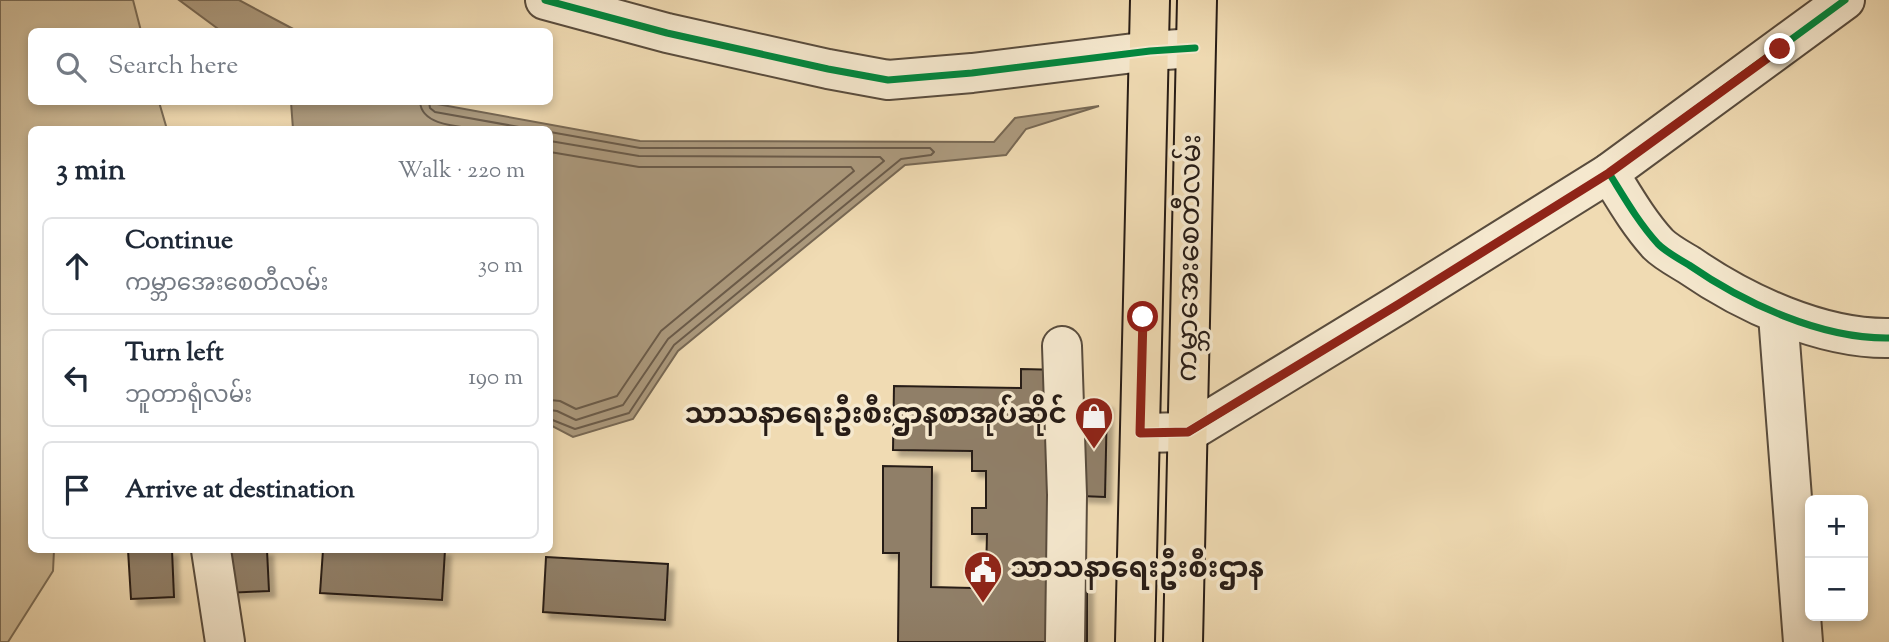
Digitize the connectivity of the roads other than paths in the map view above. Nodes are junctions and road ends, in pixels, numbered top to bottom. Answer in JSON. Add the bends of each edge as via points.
{"nodes":[{"id":1,"x":545,"y":0,"type":"edge"},
{"id":2,"x":1150,"y":0,"type":"edge"},
{"id":3,"x":1197,"y":0,"type":"edge"},
{"id":4,"x":1845,"y":0,"type":"edge"},
{"id":5,"x":1195,"y":48,"type":"junction"},
{"id":6,"x":1150,"y":51,"type":"junction"},
{"id":7,"x":1609,"y":173,"type":"junction"},
{"id":8,"x":1778,"y":315,"type":"junction"},
{"id":9,"x":1889,"y":338,"type":"edge"},
{"id":10,"x":1062,"y":346,"type":"dead end"},
{"id":11,"x":1188,"y":432,"type":"junction"},
{"id":12,"x":1140,"y":433,"type":"junction"},
{"id":13,"x":211,"y":553,"type":"edge"},
{"id":14,"x":225,"y":642,"type":"edge"},
{"id":15,"x":1065,"y":642,"type":"edge"},
{"id":16,"x":1135,"y":642,"type":"edge"},
{"id":17,"x":1182,"y":642,"type":"edge"},
{"id":18,"x":1803,"y":642,"type":"edge"}],
"edges":[{"from":1,"to":6,"type":"street","via":[[667,33],[888,80]]},
{"from":2,"to":6,"type":"main road","name":"ကမ္ဘာအေးစေတီလမ်း"},
{"from":3,"to":5,"type":"main road","name":"ကမ္ဘာအေးစေတီလမ်း"},
{"from":4,"to":7,"type":"street"},
{"from":5,"to":6,"type":"street"},
{"from":5,"to":11,"type":"main road","name":"ကမ္ဘာအေးစေတီလမ်း"},
{"from":6,"to":12,"type":"main road","name":"ကမ္ဘာအေးစေတီလမ်း"},
{"from":7,"to":8,"type":"street","via":[[1660,246],[1715,283]]},
{"from":7,"to":11,"type":"street"},
{"from":8,"to":9,"type":"street","via":[[1852,335]]},
{"from":8,"to":18,"type":"street"},
{"from":10,"to":15,"type":"street"},
{"from":11,"to":12,"type":"street"},
{"from":11,"to":17,"type":"main road","name":"ကမ္ဘာအေးစေတီလမ်း"},
{"from":12,"to":16,"type":"main road","name":"ကမ္ဘာအေးစေတီလမ်း"},
{"from":13,"to":14,"type":"street"}]}
